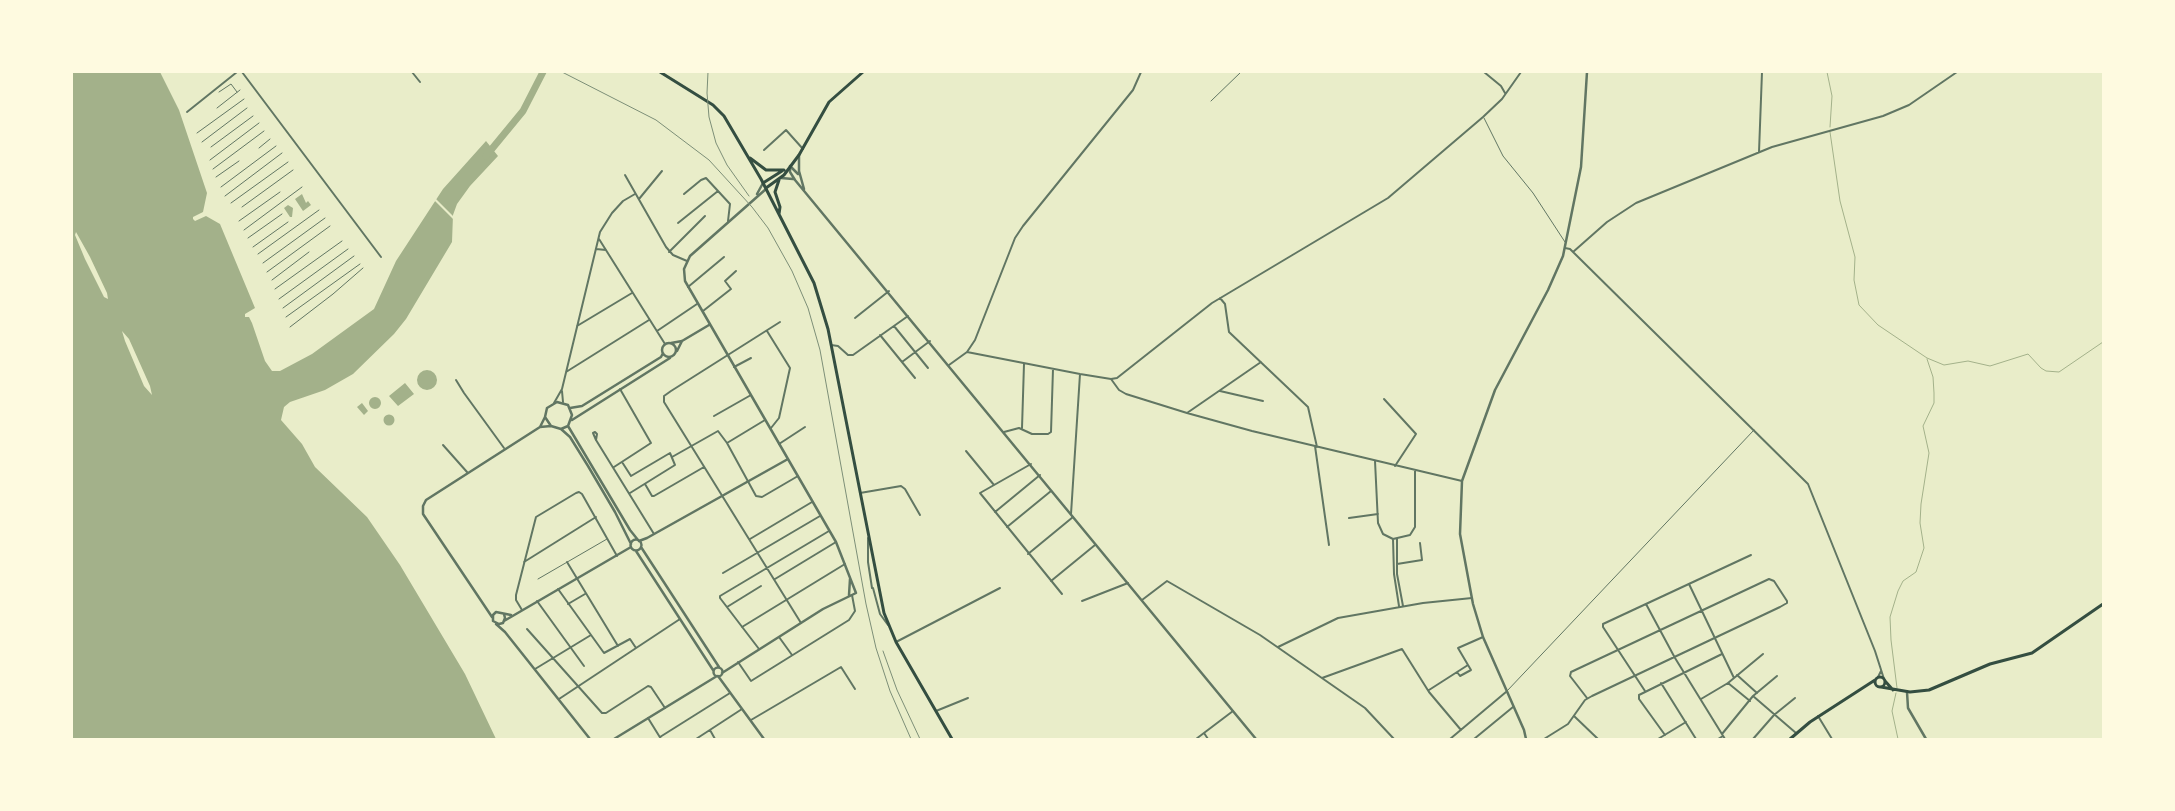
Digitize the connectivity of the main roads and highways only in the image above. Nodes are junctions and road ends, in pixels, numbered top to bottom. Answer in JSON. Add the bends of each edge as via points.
{"nodes":[{"id":1,"x":660,"y":72,"type":"edge"},
{"id":2,"x":863,"y":72,"type":"edge"},
{"id":3,"x":749,"y":157,"type":"junction"},
{"id":4,"x":790,"y":166,"type":"junction"},
{"id":5,"x":784,"y":170,"type":"junction"},
{"id":6,"x":780,"y":178,"type":"junction"},
{"id":7,"x":763,"y":183,"type":"junction"},
{"id":8,"x":766,"y":188,"type":"junction"},
{"id":9,"x":779,"y":215,"type":"junction"},
{"id":10,"x":2103,"y":604,"type":"edge"},
{"id":11,"x":1876,"y":679,"type":"junction"},
{"id":12,"x":1884,"y":680,"type":"junction"},
{"id":13,"x":1868,"y":686,"type":"junction"},
{"id":14,"x":1876,"y":686,"type":"junction"},
{"id":15,"x":1881,"y":687,"type":"junction"},
{"id":16,"x":1893,"y":690,"type":"junction"},
{"id":17,"x":952,"y":739,"type":"edge"},
{"id":18,"x":1790,"y":739,"type":"edge"}],
"edges":[{"from":1,"to":3,"type":"main road","via":[[713,105],[733,130]]},
{"from":2,"to":4,"type":"main road","via":[[826,105],[800,155]]},
{"from":3,"to":5,"type":"main road","via":[[766,170]]},
{"from":3,"to":7,"type":"main road"},
{"from":4,"to":5,"type":"main road"},
{"from":4,"to":6,"type":"main road"},
{"from":5,"to":7,"type":"main road"},
{"from":6,"to":8,"type":"main road"},
{"from":6,"to":9,"type":"main road","via":[[775,192],[780,207]]},
{"from":7,"to":8,"type":"main road"},
{"from":8,"to":9,"type":"main road"},
{"from":9,"to":17,"type":"main road","via":[[814,283],[831,345],[868,537],[888,625]]},
{"from":10,"to":16,"type":"main road","via":[[2032,653],[1990,664],[1934,689],[1907,692]]},
{"from":11,"to":12,"type":"main road"},
{"from":11,"to":13,"type":"main road"},
{"from":11,"to":14,"type":"main road"},
{"from":12,"to":15,"type":"main road"},
{"from":12,"to":16,"type":"main road"},
{"from":13,"to":14,"type":"main road"},
{"from":13,"to":18,"type":"main road","via":[[1818,716]]},
{"from":14,"to":15,"type":"main road"},
{"from":15,"to":16,"type":"main road"}]}
